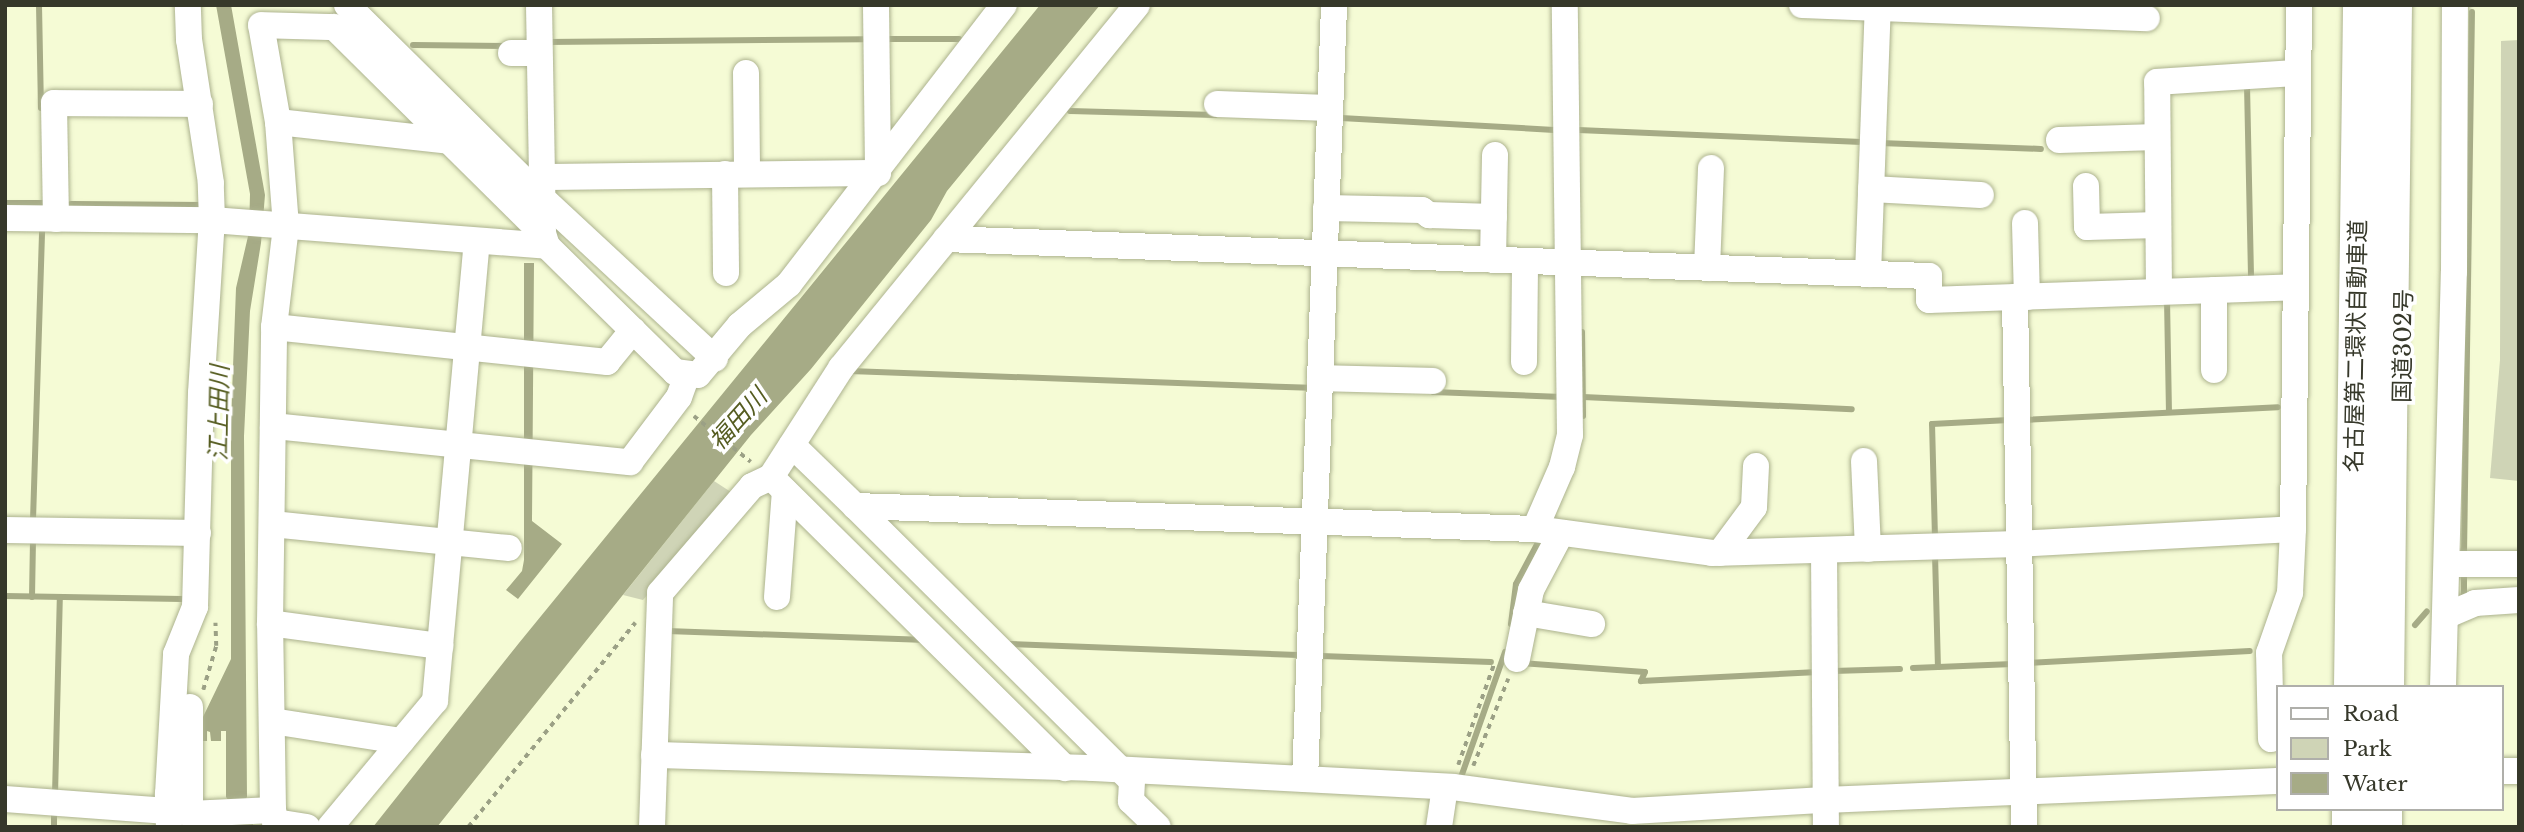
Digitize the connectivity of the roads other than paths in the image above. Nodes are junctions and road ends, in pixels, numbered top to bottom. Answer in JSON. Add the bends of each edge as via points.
{"nodes":[{"id":1,"x":188,"y":5,"type":"edge"},
{"id":2,"x":347,"y":5,"type":"edge"},
{"id":3,"x":539,"y":5,"type":"edge"},
{"id":4,"x":876,"y":5,"type":"edge"},
{"id":5,"x":1004,"y":5,"type":"edge"},
{"id":6,"x":1137,"y":5,"type":"edge"},
{"id":7,"x":1334,"y":5,"type":"edge"},
{"id":8,"x":1565,"y":5,"type":"edge"},
{"id":9,"x":1802,"y":5,"type":"edge"},
{"id":10,"x":2299,"y":5,"type":"edge"},
{"id":11,"x":2361,"y":5,"type":"edge"},
{"id":12,"x":2393,"y":5,"type":"edge"},
{"id":13,"x":2408,"y":5,"type":"edge"},
{"id":14,"x":2456,"y":5,"type":"edge"},
{"id":15,"x":1878,"y":7,"type":"edge"},
{"id":16,"x":1958,"y":8,"type":"edge"},
{"id":17,"x":2147,"y":18,"type":"dead end"},
{"id":18,"x":746,"y":73,"type":"dead end"},
{"id":19,"x":2298,"y":73,"type":"junction"},
{"id":20,"x":200,"y":104,"type":"junction"},
{"id":21,"x":1217,"y":104,"type":"dead end"},
{"id":22,"x":1330,"y":108,"type":"junction"},
{"id":23,"x":278,"y":122,"type":"junction"},
{"id":24,"x":2157,"y":137,"type":"junction"},
{"id":25,"x":2059,"y":140,"type":"dead end"},
{"id":26,"x":449,"y":141,"type":"junction"},
{"id":27,"x":1495,"y":155,"type":"dead end"},
{"id":28,"x":1711,"y":168,"type":"dead end"},
{"id":29,"x":878,"y":173,"type":"junction"},
{"id":30,"x":736,"y":174,"type":"junction"},
{"id":31,"x":2086,"y":186,"type":"dead end"},
{"id":32,"x":541,"y":188,"type":"junction"},
{"id":33,"x":1871,"y":189,"type":"junction"},
{"id":34,"x":1981,"y":195,"type":"dead end"},
{"id":35,"x":1326,"y":208,"type":"junction"},
{"id":36,"x":1494,"y":217,"type":"junction"},
{"id":37,"x":5,"y":218,"type":"edge"},
{"id":38,"x":57,"y":219,"type":"junction"},
{"id":39,"x":220,"y":221,"type":"junction"},
{"id":40,"x":2025,"y":223,"type":"dead end"},
{"id":41,"x":278,"y":225,"type":"junction"},
{"id":42,"x":2158,"y":225,"type":"junction"},
{"id":43,"x":946,"y":239,"type":"junction"},
{"id":44,"x":545,"y":240,"type":"junction"},
{"id":45,"x":477,"y":243,"type":"junction"},
{"id":46,"x":1324,"y":254,"type":"junction"},
{"id":47,"x":1493,"y":260,"type":"junction"},
{"id":48,"x":1525,"y":261,"type":"junction"},
{"id":49,"x":1576,"y":263,"type":"junction"},
{"id":50,"x":1707,"y":268,"type":"junction"},
{"id":51,"x":726,"y":273,"type":"dead end"},
{"id":52,"x":1868,"y":274,"type":"junction"},
{"id":53,"x":2295,"y":287,"type":"junction"},
{"id":54,"x":2214,"y":290,"type":"junction"},
{"id":55,"x":2159,"y":292,"type":"junction"},
{"id":56,"x":2021,"y":297,"type":"junction"},
{"id":57,"x":274,"y":327,"type":"junction"},
{"id":58,"x":633,"y":330,"type":"junction"},
{"id":59,"x":468,"y":348,"type":"junction"},
{"id":60,"x":715,"y":359,"type":"junction"},
{"id":61,"x":1524,"y":362,"type":"dead end"},
{"id":62,"x":2214,"y":370,"type":"dead end"},
{"id":63,"x":687,"y":375,"type":"junction"},
{"id":64,"x":1320,"y":378,"type":"junction"},
{"id":65,"x":1433,"y":381,"type":"dead end"},
{"id":66,"x":273,"y":426,"type":"junction"},
{"id":67,"x":459,"y":444,"type":"junction"},
{"id":68,"x":792,"y":444,"type":"junction"},
{"id":69,"x":1864,"y":461,"type":"dead end"},
{"id":70,"x":1756,"y":466,"type":"dead end"},
{"id":71,"x":771,"y":478,"type":"junction"},
{"id":72,"x":855,"y":506,"type":"junction"},
{"id":73,"x":1314,"y":522,"type":"junction"},
{"id":74,"x":272,"y":524,"type":"junction"},
{"id":75,"x":2293,"y":529,"type":"junction"},
{"id":76,"x":5,"y":530,"type":"edge"},
{"id":77,"x":1548,"y":531,"type":"junction"},
{"id":78,"x":198,"y":533,"type":"junction"},
{"id":79,"x":450,"y":542,"type":"junction"},
{"id":80,"x":2018,"y":544,"type":"junction"},
{"id":81,"x":509,"y":548,"type":"dead end"},
{"id":82,"x":1868,"y":549,"type":"junction"},
{"id":83,"x":1824,"y":550,"type":"junction"},
{"id":84,"x":1720,"y":553,"type":"junction"},
{"id":85,"x":2447,"y":564,"type":"junction"},
{"id":86,"x":2519,"y":564,"type":"edge"},
{"id":87,"x":777,"y":597,"type":"dead end"},
{"id":88,"x":2519,"y":600,"type":"edge"},
{"id":89,"x":195,"y":607,"type":"junction"},
{"id":90,"x":1526,"y":612,"type":"junction"},
{"id":91,"x":2445,"y":616,"type":"junction"},
{"id":92,"x":270,"y":623,"type":"junction"},
{"id":93,"x":1591,"y":624,"type":"dead end"},
{"id":94,"x":440,"y":646,"type":"junction"},
{"id":95,"x":1517,"y":659,"type":"road end"},
{"id":96,"x":2352,"y":685,"type":"edge"},
{"id":97,"x":2385,"y":685,"type":"edge"},
{"id":98,"x":2401,"y":685,"type":"edge"},
{"id":99,"x":2444,"y":685,"type":"edge"},
{"id":100,"x":272,"y":722,"type":"junction"},
{"id":101,"x":2271,"y":739,"type":"dead end"},
{"id":102,"x":401,"y":741,"type":"junction"},
{"id":103,"x":654,"y":755,"type":"junction"},
{"id":104,"x":1065,"y":768,"type":"junction"},
{"id":105,"x":1120,"y":770,"type":"junction"},
{"id":106,"x":1305,"y":779,"type":"junction"},
{"id":107,"x":2276,"y":781,"type":"edge"},
{"id":108,"x":1458,"y":788,"type":"junction"},
{"id":109,"x":2024,"y":792,"type":"junction"},
{"id":110,"x":5,"y":799,"type":"edge"},
{"id":111,"x":1825,"y":800,"type":"junction"},
{"id":112,"x":263,"y":811,"type":"junction"},
{"id":113,"x":169,"y":819,"type":"edge"},
{"id":114,"x":307,"y":827,"type":"edge"},
{"id":115,"x":330,"y":827,"type":"edge"},
{"id":116,"x":652,"y":827,"type":"edge"},
{"id":117,"x":1158,"y":827,"type":"edge"},
{"id":118,"x":1439,"y":827,"type":"edge"},
{"id":119,"x":1826,"y":827,"type":"edge"},
{"id":120,"x":2024,"y":827,"type":"edge"}],
"edges":[{"from":1,"to":20,"type":"street"},
{"from":2,"to":32,"type":"street"},
{"from":3,"to":32,"type":"street","via":[[526,53]]},
{"from":4,"to":29,"type":"street"},
{"from":5,"to":29,"type":"street","via":[[914,119]]},
{"from":6,"to":43,"type":"street"},
{"from":7,"to":22,"type":"street"},
{"from":8,"to":49,"type":"street"},
{"from":9,"to":15,"type":"street"},
{"from":10,"to":19,"type":"street"},
{"from":11,"to":96,"type":"highway","name":"名古屋第二環状自動車道"},
{"from":12,"to":97,"type":"highway","name":"名古屋第二環状自動車道"},
{"from":13,"to":98,"type":"highway","name":"国道302号"},
{"from":14,"to":85,"type":"street"},
{"from":15,"to":16,"type":"street"},
{"from":15,"to":33,"type":"street"},
{"from":16,"to":17,"type":"street"},
{"from":18,"to":30,"type":"street"},
{"from":19,"to":24,"type":"street","via":[[2157,82]]},
{"from":19,"to":53,"type":"street"},
{"from":20,"to":38,"type":"street","via":[[54,103]]},
{"from":20,"to":39,"type":"street"},
{"from":21,"to":22,"type":"street"},
{"from":22,"to":35,"type":"street"},
{"from":23,"to":26,"type":"street"},
{"from":23,"to":26,"type":"street","via":[[261,25],[334,27]]},
{"from":23,"to":41,"type":"street"},
{"from":24,"to":25,"type":"street"},
{"from":24,"to":42,"type":"street"},
{"from":26,"to":44,"type":"street"},
{"from":27,"to":36,"type":"street"},
{"from":28,"to":50,"type":"street"},
{"from":29,"to":30,"type":"street"},
{"from":29,"to":60,"type":"street","via":[[789,284],[740,325]]},
{"from":30,"to":32,"type":"street"},
{"from":30,"to":51,"type":"street"},
{"from":31,"to":42,"type":"street","via":[[2087,227]]},
{"from":32,"to":44,"type":"street"},
{"from":32,"to":60,"type":"street"},
{"from":33,"to":34,"type":"street"},
{"from":33,"to":52,"type":"street"},
{"from":35,"to":36,"type":"street"},
{"from":35,"to":46,"type":"street"},
{"from":36,"to":47,"type":"street"},
{"from":37,"to":38,"type":"street"},
{"from":38,"to":39,"type":"street"},
{"from":39,"to":41,"type":"street"},
{"from":39,"to":78,"type":"street","via":[[201,393]]},
{"from":40,"to":56,"type":"street"},
{"from":41,"to":45,"type":"street"},
{"from":41,"to":57,"type":"street"},
{"from":42,"to":55,"type":"street"},
{"from":43,"to":46,"type":"street"},
{"from":43,"to":68,"type":"street","via":[[841,368]]},
{"from":44,"to":45,"type":"street"},
{"from":44,"to":58,"type":"street"},
{"from":45,"to":59,"type":"street"},
{"from":46,"to":47,"type":"street"},
{"from":46,"to":64,"type":"street"},
{"from":47,"to":48,"type":"street"},
{"from":48,"to":49,"type":"street"},
{"from":48,"to":61,"type":"street"},
{"from":49,"to":50,"type":"street"},
{"from":49,"to":77,"type":"street","via":[[1570,435]]},
{"from":50,"to":52,"type":"street"},
{"from":52,"to":56,"type":"street","via":[[1929,276],[1929,300]]},
{"from":53,"to":54,"type":"street"},
{"from":53,"to":75,"type":"street"},
{"from":54,"to":55,"type":"street"},
{"from":54,"to":62,"type":"street"},
{"from":55,"to":56,"type":"street"},
{"from":56,"to":80,"type":"street"},
{"from":57,"to":59,"type":"street"},
{"from":57,"to":66,"type":"street"},
{"from":58,"to":59,"type":"street","via":[[607,362]]},
{"from":58,"to":63,"type":"street","via":[[675,372]]},
{"from":59,"to":67,"type":"street"},
{"from":60,"to":63,"type":"street","via":[[698,375]]},
{"from":63,"to":67,"type":"street","via":[[679,397],[630,462]]},
{"from":64,"to":65,"type":"street"},
{"from":64,"to":73,"type":"street"},
{"from":66,"to":67,"type":"street"},
{"from":66,"to":74,"type":"street"},
{"from":67,"to":79,"type":"street"},
{"from":68,"to":71,"type":"street"},
{"from":68,"to":72,"type":"street"},
{"from":69,"to":82,"type":"street"},
{"from":70,"to":84,"type":"street","via":[[1755,507]]},
{"from":71,"to":87,"type":"street"},
{"from":71,"to":103,"type":"street","via":[[752,486],[660,593]]},
{"from":71,"to":104,"type":"street"},
{"from":72,"to":73,"type":"street"},
{"from":72,"to":105,"type":"street"},
{"from":73,"to":77,"type":"street"},
{"from":73,"to":106,"type":"street"},
{"from":74,"to":79,"type":"street"},
{"from":74,"to":92,"type":"street"},
{"from":75,"to":80,"type":"street"},
{"from":75,"to":101,"type":"street","via":[[2290,593],[2269,653]]},
{"from":76,"to":78,"type":"street"},
{"from":77,"to":84,"type":"street"},
{"from":77,"to":90,"type":"street"},
{"from":78,"to":89,"type":"street"},
{"from":79,"to":81,"type":"street"},
{"from":79,"to":94,"type":"street"},
{"from":80,"to":82,"type":"street"},
{"from":80,"to":109,"type":"street"},
{"from":82,"to":83,"type":"street"},
{"from":83,"to":84,"type":"street"},
{"from":83,"to":111,"type":"street"},
{"from":85,"to":86,"type":"street"},
{"from":85,"to":91,"type":"street"},
{"from":88,"to":91,"type":"street","via":[[2474,603]]},
{"from":89,"to":112,"type":"street","via":[[190,814]]},
{"from":89,"to":113,"type":"street","via":[[177,654]]},
{"from":90,"to":93,"type":"street"},
{"from":90,"to":95,"type":"street"},
{"from":91,"to":99,"type":"street"},
{"from":92,"to":94,"type":"street"},
{"from":92,"to":100,"type":"street"},
{"from":94,"to":102,"type":"street","via":[[435,701]]},
{"from":100,"to":102,"type":"street"},
{"from":100,"to":112,"type":"street"},
{"from":102,"to":115,"type":"street"},
{"from":103,"to":104,"type":"street"},
{"from":103,"to":116,"type":"street"},
{"from":104,"to":105,"type":"street"},
{"from":105,"to":106,"type":"street"},
{"from":105,"to":117,"type":"street","via":[[1132,781],[1131,801]]},
{"from":106,"to":108,"type":"street"},
{"from":107,"to":109,"type":"street"},
{"from":108,"to":111,"type":"street","via":[[1632,811]]},
{"from":108,"to":118,"type":"street"},
{"from":109,"to":111,"type":"street"},
{"from":109,"to":120,"type":"street"},
{"from":110,"to":113,"type":"street"},
{"from":111,"to":119,"type":"street"},
{"from":112,"to":114,"type":"street","via":[[275,822]]}]}
